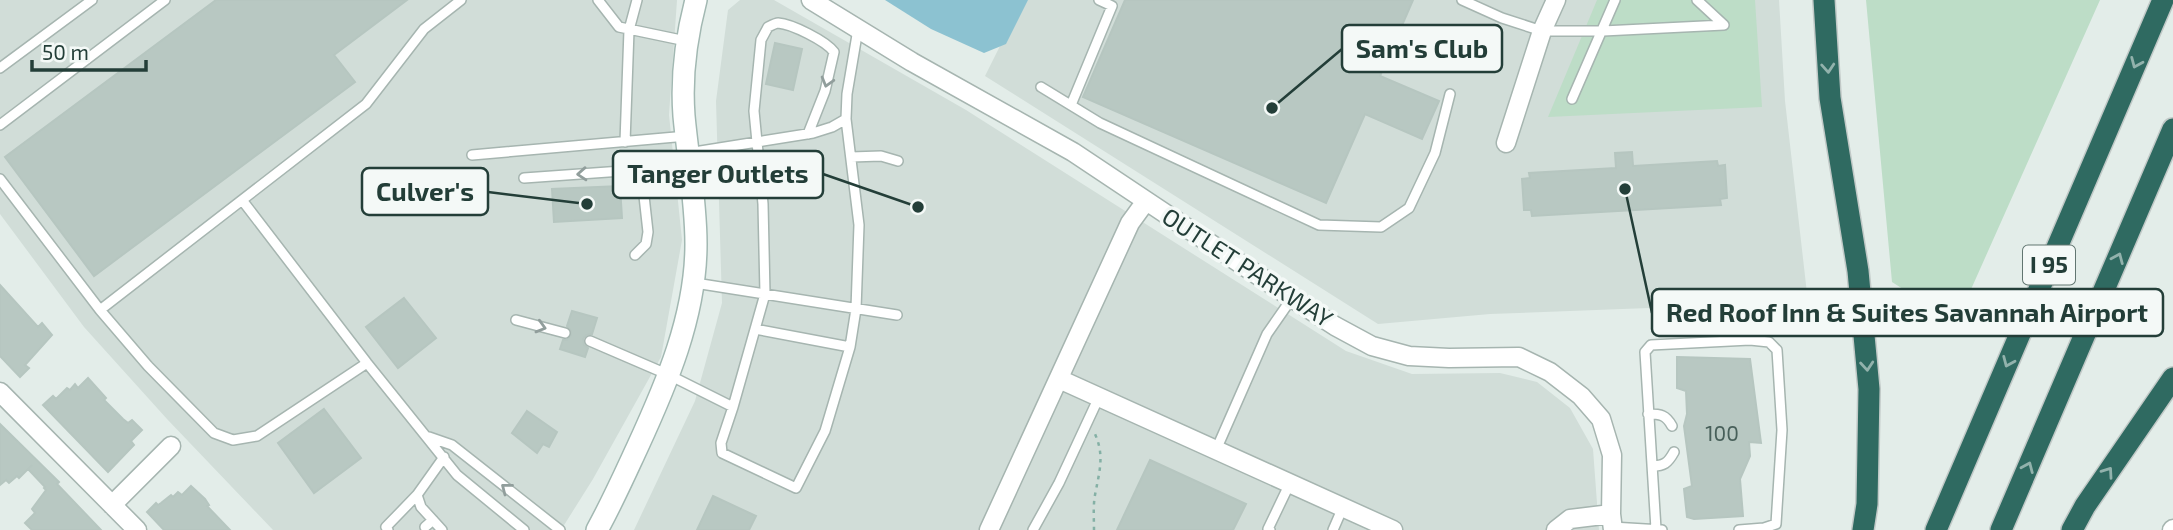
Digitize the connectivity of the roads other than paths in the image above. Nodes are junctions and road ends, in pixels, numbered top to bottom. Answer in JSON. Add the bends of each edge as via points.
{"nodes":[{"id":1,"x":92,"y":0,"type":"edge"},
{"id":2,"x":165,"y":0,"type":"edge"},
{"id":3,"x":461,"y":0,"type":"edge"},
{"id":4,"x":598,"y":0,"type":"edge"},
{"id":5,"x":637,"y":0,"type":"edge"},
{"id":6,"x":696,"y":0,"type":"edge"},
{"id":7,"x":811,"y":0,"type":"edge"},
{"id":8,"x":1099,"y":0,"type":"edge"},
{"id":9,"x":1462,"y":0,"type":"edge"},
{"id":10,"x":1556,"y":0,"type":"edge"},
{"id":11,"x":1615,"y":0,"type":"edge"},
{"id":12,"x":1697,"y":0,"type":"edge"},
{"id":13,"x":1824,"y":0,"type":"edge"},
{"id":14,"x":2163,"y":0,"type":"edge"},
{"id":15,"x":858,"y":29,"type":"junction"},
{"id":16,"x":629,"y":30,"type":"junction"},
{"id":17,"x":1542,"y":31,"type":"junction"},
{"id":18,"x":1602,"y":31,"type":"junction"},
{"id":19,"x":687,"y":41,"type":"junction"},
{"id":20,"x":0,"y":68,"type":"edge"},
{"id":21,"x":1041,"y":87,"type":"dead end"},
{"id":22,"x":1450,"y":94,"type":"dead end"},
{"id":23,"x":1572,"y":99,"type":"dead end"},
{"id":24,"x":1071,"y":105,"type":"junction"},
{"id":25,"x":846,"y":119,"type":"junction"},
{"id":26,"x":0,"y":125,"type":"edge"},
{"id":27,"x":2173,"y":129,"type":"edge"},
{"id":28,"x":808,"y":134,"type":"junction"},
{"id":29,"x":625,"y":142,"type":"junction"},
{"id":30,"x":756,"y":143,"type":"junction"},
{"id":31,"x":1506,"y":143,"type":"dead end"},
{"id":32,"x":687,"y":145,"type":"junction"},
{"id":33,"x":472,"y":155,"type":"dead end"},
{"id":34,"x":851,"y":157,"type":"junction"},
{"id":35,"x":898,"y":161,"type":"dead end"},
{"id":36,"x":524,"y":178,"type":"dead end"},
{"id":37,"x":0,"y":179,"type":"edge"},
{"id":38,"x":243,"y":200,"type":"junction"},
{"id":39,"x":1146,"y":201,"type":"junction"},
{"id":40,"x":635,"y":256,"type":"dead end"},
{"id":41,"x":692,"y":283,"type":"junction"},
{"id":42,"x":765,"y":294,"type":"junction"},
{"id":43,"x":1292,"y":298,"type":"junction"},
{"id":44,"x":856,"y":309,"type":"junction"},
{"id":45,"x":100,"y":310,"type":"junction"},
{"id":46,"x":897,"y":315,"type":"dead end"},
{"id":47,"x":516,"y":320,"type":"dead end"},
{"id":48,"x":755,"y":329,"type":"junction"},
{"id":49,"x":565,"y":333,"type":"dead end"},
{"id":50,"x":590,"y":341,"type":"dead end"},
{"id":51,"x":850,"y":347,"type":"junction"},
{"id":52,"x":367,"y":363,"type":"junction"},
{"id":53,"x":669,"y":375,"type":"junction"},
{"id":54,"x":2173,"y":378,"type":"edge"},
{"id":55,"x":1059,"y":379,"type":"junction"},
{"id":56,"x":0,"y":392,"type":"edge"},
{"id":57,"x":1099,"y":397,"type":"junction"},
{"id":58,"x":733,"y":407,"type":"junction"},
{"id":59,"x":1648,"y":414,"type":"junction"},
{"id":60,"x":1672,"y":426,"type":"dead end"},
{"id":61,"x":428,"y":436,"type":"junction"},
{"id":62,"x":171,"y":446,"type":"dead end"},
{"id":63,"x":1216,"y":450,"type":"junction"},
{"id":64,"x":1674,"y":452,"type":"dead end"},
{"id":65,"x":444,"y":457,"type":"junction"},
{"id":66,"x":1652,"y":466,"type":"junction"},
{"id":67,"x":1290,"y":483,"type":"junction"},
{"id":68,"x":418,"y":495,"type":"junction"},
{"id":69,"x":112,"y":505,"type":"junction"},
{"id":70,"x":1343,"y":508,"type":"junction"},
{"id":71,"x":433,"y":520,"type":"junction"},
{"id":72,"x":1612,"y":524,"type":"edge"},
{"id":73,"x":425,"y":527,"type":"dead end"},
{"id":74,"x":386,"y":529,"type":"edge"},
{"id":75,"x":1659,"y":529,"type":"edge"},
{"id":76,"x":136,"y":530,"type":"edge"},
{"id":77,"x":442,"y":530,"type":"edge"},
{"id":78,"x":523,"y":530,"type":"edge"},
{"id":79,"x":560,"y":530,"type":"edge"},
{"id":80,"x":597,"y":530,"type":"edge"},
{"id":81,"x":989,"y":530,"type":"edge"},
{"id":82,"x":1033,"y":530,"type":"edge"},
{"id":83,"x":1270,"y":530,"type":"edge"},
{"id":84,"x":1333,"y":530,"type":"edge"},
{"id":85,"x":1393,"y":530,"type":"edge"},
{"id":86,"x":1556,"y":530,"type":"edge"},
{"id":87,"x":1739,"y":530,"type":"edge"},
{"id":88,"x":1863,"y":530,"type":"edge"},
{"id":89,"x":1936,"y":530,"type":"edge"},
{"id":90,"x":2001,"y":530,"type":"edge"},
{"id":91,"x":2072,"y":530,"type":"edge"}],
"edges":[{"from":1,"to":20,"type":"lane"},
{"from":2,"to":26,"type":"lane"},
{"from":3,"to":38,"type":"lane","via":[[424,29],[366,104]]},
{"from":4,"to":16,"type":"lane","via":[[619,27]]},
{"from":5,"to":16,"type":"lane"},
{"from":6,"to":19,"type":"street"},
{"from":7,"to":15,"type":"street","name":"OUTLET PARKWAY"},
{"from":8,"to":24,"type":"lane","via":[[1112,6]]},
{"from":9,"to":17,"type":"lane"},
{"from":10,"to":17,"type":"street"},
{"from":11,"to":18,"type":"lane"},
{"from":12,"to":18,"type":"lane","via":[[1724,25]]},
{"from":13,"to":88,"type":"highway","one_way":true,"via":[[1830,98],[1858,271],[1868,388]]},
{"from":14,"to":89,"type":"highway","number":"I 95","one_way":true},
{"from":15,"to":25,"type":"lane"},
{"from":15,"to":39,"type":"street","name":"OUTLET PARKWAY","via":[[1073,152]]},
{"from":16,"to":19,"type":"lane"},
{"from":16,"to":29,"type":"lane"},
{"from":17,"to":18,"type":"lane"},
{"from":17,"to":31,"type":"street"},
{"from":18,"to":23,"type":"lane"},
{"from":19,"to":32,"type":"street","via":[[683,88]]},
{"from":21,"to":24,"type":"lane"},
{"from":22,"to":24,"type":"lane","via":[[1435,153],[1409,208],[1381,227],[1319,225],[1100,124]]},
{"from":25,"to":28,"type":"lane"},
{"from":25,"to":34,"type":"lane"},
{"from":90,"to":27,"type":"highway","number":"I 95","one_way":true},
{"from":28,"to":30,"type":"lane"},
{"from":30,"to":28,"type":"lane","one_way":true,"via":[[754,111],[761,40],[768,27],[777,23],[816,37],[834,52]]},
{"from":29,"to":32,"type":"lane"},
{"from":29,"to":33,"type":"lane"},
{"from":30,"to":32,"type":"lane"},
{"from":30,"to":42,"type":"lane"},
{"from":32,"to":41,"type":"street","via":[[696,245]]},
{"from":34,"to":35,"type":"lane","via":[[881,156]]},
{"from":34,"to":44,"type":"lane","via":[[859,225]]},
{"from":40,"to":36,"type":"lane","one_way":true,"via":[[646,244],[648,232],[643,187],[636,175],[622,171]]},
{"from":37,"to":45,"type":"lane"},
{"from":38,"to":45,"type":"lane"},
{"from":38,"to":52,"type":"lane"},
{"from":39,"to":43,"type":"street","name":"OUTLET PARKWAY"},
{"from":39,"to":55,"type":"street","via":[[1130,223]]},
{"from":41,"to":42,"type":"lane"},
{"from":41,"to":53,"type":"street"},
{"from":42,"to":44,"type":"lane"},
{"from":42,"to":48,"type":"lane"},
{"from":43,"to":63,"type":"lane","via":[[1267,334]]},
{"from":43,"to":72,"type":"street","name":"OUTLET PARKWAY","via":[[1372,346],[1409,356],[1518,357],[1550,372],[1601,419],[1612,455]]},
{"from":44,"to":46,"type":"lane"},
{"from":44,"to":51,"type":"lane"},
{"from":45,"to":52,"type":"lane","via":[[214,433],[233,440],[257,436]]},
{"from":47,"to":49,"type":"lane","one_way":true},
{"from":48,"to":51,"type":"lane"},
{"from":48,"to":58,"type":"lane"},
{"from":50,"to":53,"type":"lane"},
{"from":51,"to":58,"type":"lane","via":[[825,431],[796,488],[722,453],[720,443]]},
{"from":52,"to":61,"type":"lane"},
{"from":53,"to":58,"type":"lane"},
{"from":53,"to":80,"type":"street"},
{"from":91,"to":54,"type":"highway","one_way":true},
{"from":55,"to":57,"type":"street"},
{"from":55,"to":81,"type":"street"},
{"from":56,"to":69,"type":"street"},
{"from":57,"to":63,"type":"street"},
{"from":57,"to":82,"type":"lane"},
{"from":59,"to":60,"type":"lane","via":[[1661,414]]},
{"from":59,"to":66,"type":"lane"},
{"from":59,"to":87,"type":"lane","via":[[1645,352],[1651,345],[1750,340],[1769,342],[1777,350],[1782,430],[1776,524]]},
{"from":61,"to":65,"type":"lane"},
{"from":79,"to":61,"type":"lane","one_way":true,"via":[[452,445]]},
{"from":62,"to":69,"type":"street"},
{"from":63,"to":67,"type":"street"},
{"from":64,"to":66,"type":"lane","via":[[1662,466]]},
{"from":65,"to":68,"type":"lane"},
{"from":65,"to":78,"type":"lane","via":[[457,475]]},
{"from":66,"to":75,"type":"lane"},
{"from":67,"to":70,"type":"street"},
{"from":67,"to":83,"type":"lane"},
{"from":68,"to":71,"type":"lane","via":[[421,507]]},
{"from":68,"to":74,"type":"lane"},
{"from":69,"to":76,"type":"street"},
{"from":70,"to":84,"type":"lane"},
{"from":70,"to":85,"type":"street"},
{"from":71,"to":73,"type":"lane"},
{"from":71,"to":77,"type":"lane"},
{"from":72,"to":75,"type":"lane"},
{"from":72,"to":86,"type":"street","via":[[1570,519]]}]}
